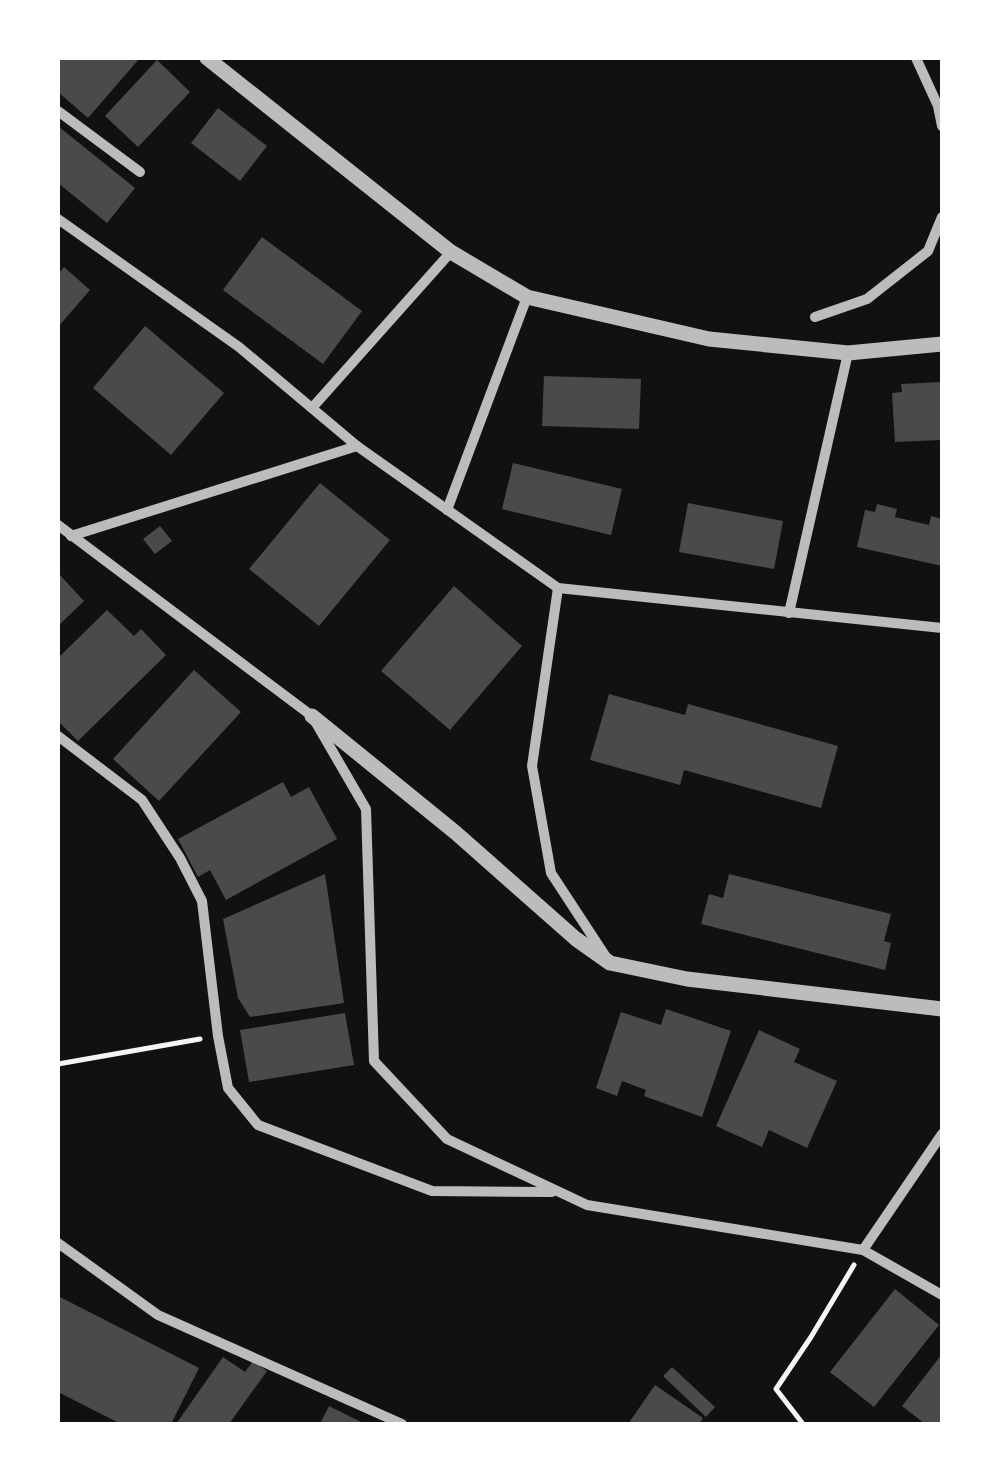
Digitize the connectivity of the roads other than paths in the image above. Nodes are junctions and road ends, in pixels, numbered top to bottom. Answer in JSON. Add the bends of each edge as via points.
{"nodes":[{"id":1,"x":207,"y":58,"type":"edge"},
{"id":2,"x":916,"y":58,"type":"edge"},
{"id":3,"x":58,"y":111,"type":"edge"},
{"id":4,"x":942,"y":126,"type":"edge"},
{"id":5,"x":140,"y":172,"type":"dead end"},
{"id":6,"x":942,"y":216,"type":"edge"},
{"id":7,"x":58,"y":219,"type":"edge"},
{"id":8,"x":452,"y":252,"type":"junction"},
{"id":9,"x":527,"y":297,"type":"junction"},
{"id":10,"x":815,"y":317,"type":"dead end"},
{"id":11,"x":942,"y":344,"type":"edge"},
{"id":12,"x":848,"y":354,"type":"junction"},
{"id":13,"x":312,"y":408,"type":"junction"},
{"id":14,"x":356,"y":446,"type":"junction"},
{"id":15,"x":447,"y":510,"type":"junction"},
{"id":16,"x":58,"y":525,"type":"edge"},
{"id":17,"x":71,"y":536,"type":"junction"},
{"id":18,"x":558,"y":588,"type":"junction"},
{"id":19,"x":789,"y":613,"type":"junction"},
{"id":20,"x":942,"y":628,"type":"edge"},
{"id":21,"x":312,"y":716,"type":"junction"},
{"id":22,"x":58,"y":736,"type":"edge"},
{"id":23,"x":610,"y":964,"type":"junction"},
{"id":24,"x":942,"y":1009,"type":"edge"},
{"id":25,"x":942,"y":1134,"type":"edge"},
{"id":26,"x":558,"y":1192,"type":"junction"},
{"id":27,"x":58,"y":1243,"type":"edge"},
{"id":28,"x":863,"y":1250,"type":"junction"},
{"id":29,"x":942,"y":1295,"type":"edge"},
{"id":30,"x":402,"y":1424,"type":"edge"}],
"edges":[{"from":1,"to":8,"type":"street"},
{"from":2,"to":4,"type":"street"},
{"from":3,"to":5,"type":"street"},
{"from":6,"to":10,"type":"street","via":[[928,250],[867,299]]},
{"from":7,"to":13,"type":"street","via":[[239,347]]},
{"from":8,"to":9,"type":"street"},
{"from":8,"to":13,"type":"street"},
{"from":9,"to":12,"type":"street","via":[[710,340]]},
{"from":9,"to":15,"type":"street"},
{"from":11,"to":12,"type":"street"},
{"from":12,"to":19,"type":"street"},
{"from":13,"to":14,"type":"street"},
{"from":14,"to":15,"type":"street"},
{"from":14,"to":17,"type":"street"},
{"from":15,"to":18,"type":"street"},
{"from":16,"to":17,"type":"street"},
{"from":17,"to":21,"type":"street"},
{"from":18,"to":19,"type":"street"},
{"from":18,"to":23,"type":"street","via":[[532,766],[551,873]]},
{"from":19,"to":20,"type":"street"},
{"from":21,"to":23,"type":"street"},
{"from":21,"to":26,"type":"street","via":[[366,809],[374,1061],[447,1139]]},
{"from":22,"to":26,"type":"street","via":[[142,800],[202,900],[228,1088],[258,1125],[432,1190]]},
{"from":23,"to":24,"type":"street"},
{"from":25,"to":28,"type":"street"},
{"from":26,"to":28,"type":"street","via":[[586,1205]]},
{"from":27,"to":30,"type":"street","via":[[158,1316]]},
{"from":28,"to":29,"type":"street"}]}
